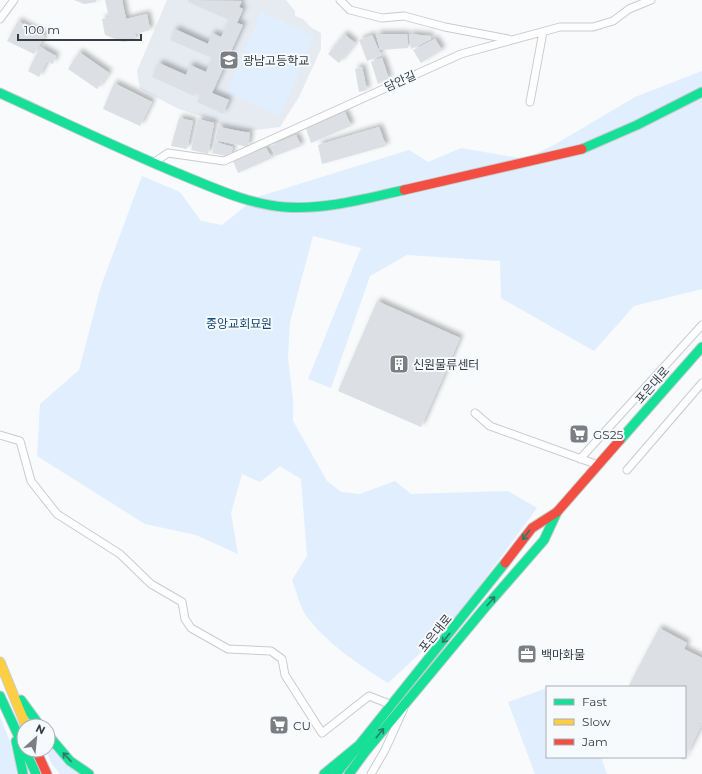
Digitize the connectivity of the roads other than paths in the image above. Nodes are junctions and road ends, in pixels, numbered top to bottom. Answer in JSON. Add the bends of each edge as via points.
{"nodes":[{"id":1,"x":14,"y":0,"type":"edge"},
{"id":2,"x":340,"y":0,"type":"edge"},
{"id":3,"x":651,"y":0,"type":"edge"},
{"id":4,"x":0,"y":19,"type":"edge"},
{"id":5,"x":544,"y":32,"type":"junction"},
{"id":6,"x":511,"y":39,"type":"junction"},
{"id":7,"x":702,"y":92,"type":"edge"},
{"id":8,"x":0,"y":93,"type":"edge"},
{"id":9,"x":530,"y":102,"type":"dead end"},
{"id":10,"x":153,"y":163,"type":"junction"},
{"id":11,"x":702,"y":325,"type":"edge"},
{"id":12,"x":702,"y":347,"type":"edge"},
{"id":13,"x":702,"y":383,"type":"edge"},
{"id":14,"x":475,"y":413,"type":"dead end"},
{"id":15,"x":0,"y":435,"type":"edge"},
{"id":16,"x":580,"y":459,"type":"junction"},
{"id":17,"x":598,"y":465,"type":"junction"},
{"id":18,"x":626,"y":470,"type":"dead end"},
{"id":19,"x":557,"y":512,"type":"junction"},
{"id":20,"x":0,"y":662,"type":"edge"},
{"id":21,"x":7,"y":679,"type":"junction"},
{"id":22,"x":0,"y":696,"type":"edge"},
{"id":23,"x":406,"y":703,"type":"junction"},
{"id":24,"x":392,"y":705,"type":"junction"},
{"id":25,"x":23,"y":718,"type":"edge"},
{"id":26,"x":34,"y":718,"type":"edge"},
{"id":27,"x":12,"y":724,"type":"junction"},
{"id":28,"x":16,"y":732,"type":"edge"},
{"id":29,"x":56,"y":744,"type":"edge"},
{"id":30,"x":358,"y":746,"type":"junction"},
{"id":31,"x":28,"y":758,"type":"edge"},
{"id":32,"x":40,"y":758,"type":"edge"},
{"id":33,"x":23,"y":774,"type":"edge"},
{"id":34,"x":36,"y":774,"type":"edge"},
{"id":35,"x":47,"y":774,"type":"edge"},
{"id":36,"x":89,"y":774,"type":"edge"},
{"id":37,"x":324,"y":774,"type":"edge"},
{"id":38,"x":336,"y":774,"type":"edge"},
{"id":39,"x":348,"y":774,"type":"edge"},
{"id":40,"x":371,"y":774,"type":"edge"}],
"edges":[{"from":1,"to":4,"type":"street"},
{"from":2,"to":6,"type":"street","via":[[350,10],[382,18],[404,16],[445,27]]},
{"from":3,"to":5,"type":"street","name":"담안길","via":[[629,9],[613,22],[593,27],[560,27]]},
{"from":5,"to":6,"type":"street","name":"담안길"},
{"from":5,"to":9,"type":"street"},
{"from":6,"to":10,"type":"street","name":"담안길","via":[[461,54],[224,162],[168,153]]},
{"from":7,"to":10,"type":"main road","via":[[637,125],[579,150],[340,205],[308,208],[276,206],[245,200]]},
{"from":8,"to":10,"type":"main road"},
{"from":11,"to":16,"type":"street"},
{"from":12,"to":17,"type":"main road","name":"포은대로"},
{"from":13,"to":18,"type":"street"},
{"from":14,"to":16,"type":"street","via":[[490,426]]},
{"from":15,"to":24,"type":"street","via":[[20,441],[31,481],[58,514],[120,554],[150,584],[182,602],[185,619],[191,628],[228,649],[271,652],[282,659],[285,675],[291,687],[322,733],[369,696]]},
{"from":16,"to":17,"type":"street"},
{"from":17,"to":19,"type":"main road","name":"포은대로"},
{"from":23,"to":19,"type":"main road","name":"포은대로","one_way":true,"via":[[482,610],[544,540]]},
{"from":19,"to":24,"type":"main road","name":"포은대로","one_way":true,"via":[[532,528]]},
{"from":20,"to":21,"type":"main road"},
{"from":21,"to":25,"type":"main road"},
{"from":21,"to":26,"type":"main road"},
{"from":22,"to":27,"type":"main road"},
{"from":39,"to":23,"type":"main road","name":"포은대로","one_way":true},
{"from":23,"to":40,"type":"street"},
{"from":24,"to":30,"type":"main road","name":"포은대로"},
{"from":27,"to":28,"type":"main road"},
{"from":27,"to":33,"type":"main road"},
{"from":36,"to":29,"type":"main road","one_way":true,"via":[[70,760]]},
{"from":30,"to":37,"type":"main road"},
{"from":30,"to":38,"type":"main road","name":"포은대로"},
{"from":31,"to":34,"type":"main road"},
{"from":32,"to":35,"type":"main road"}]}
